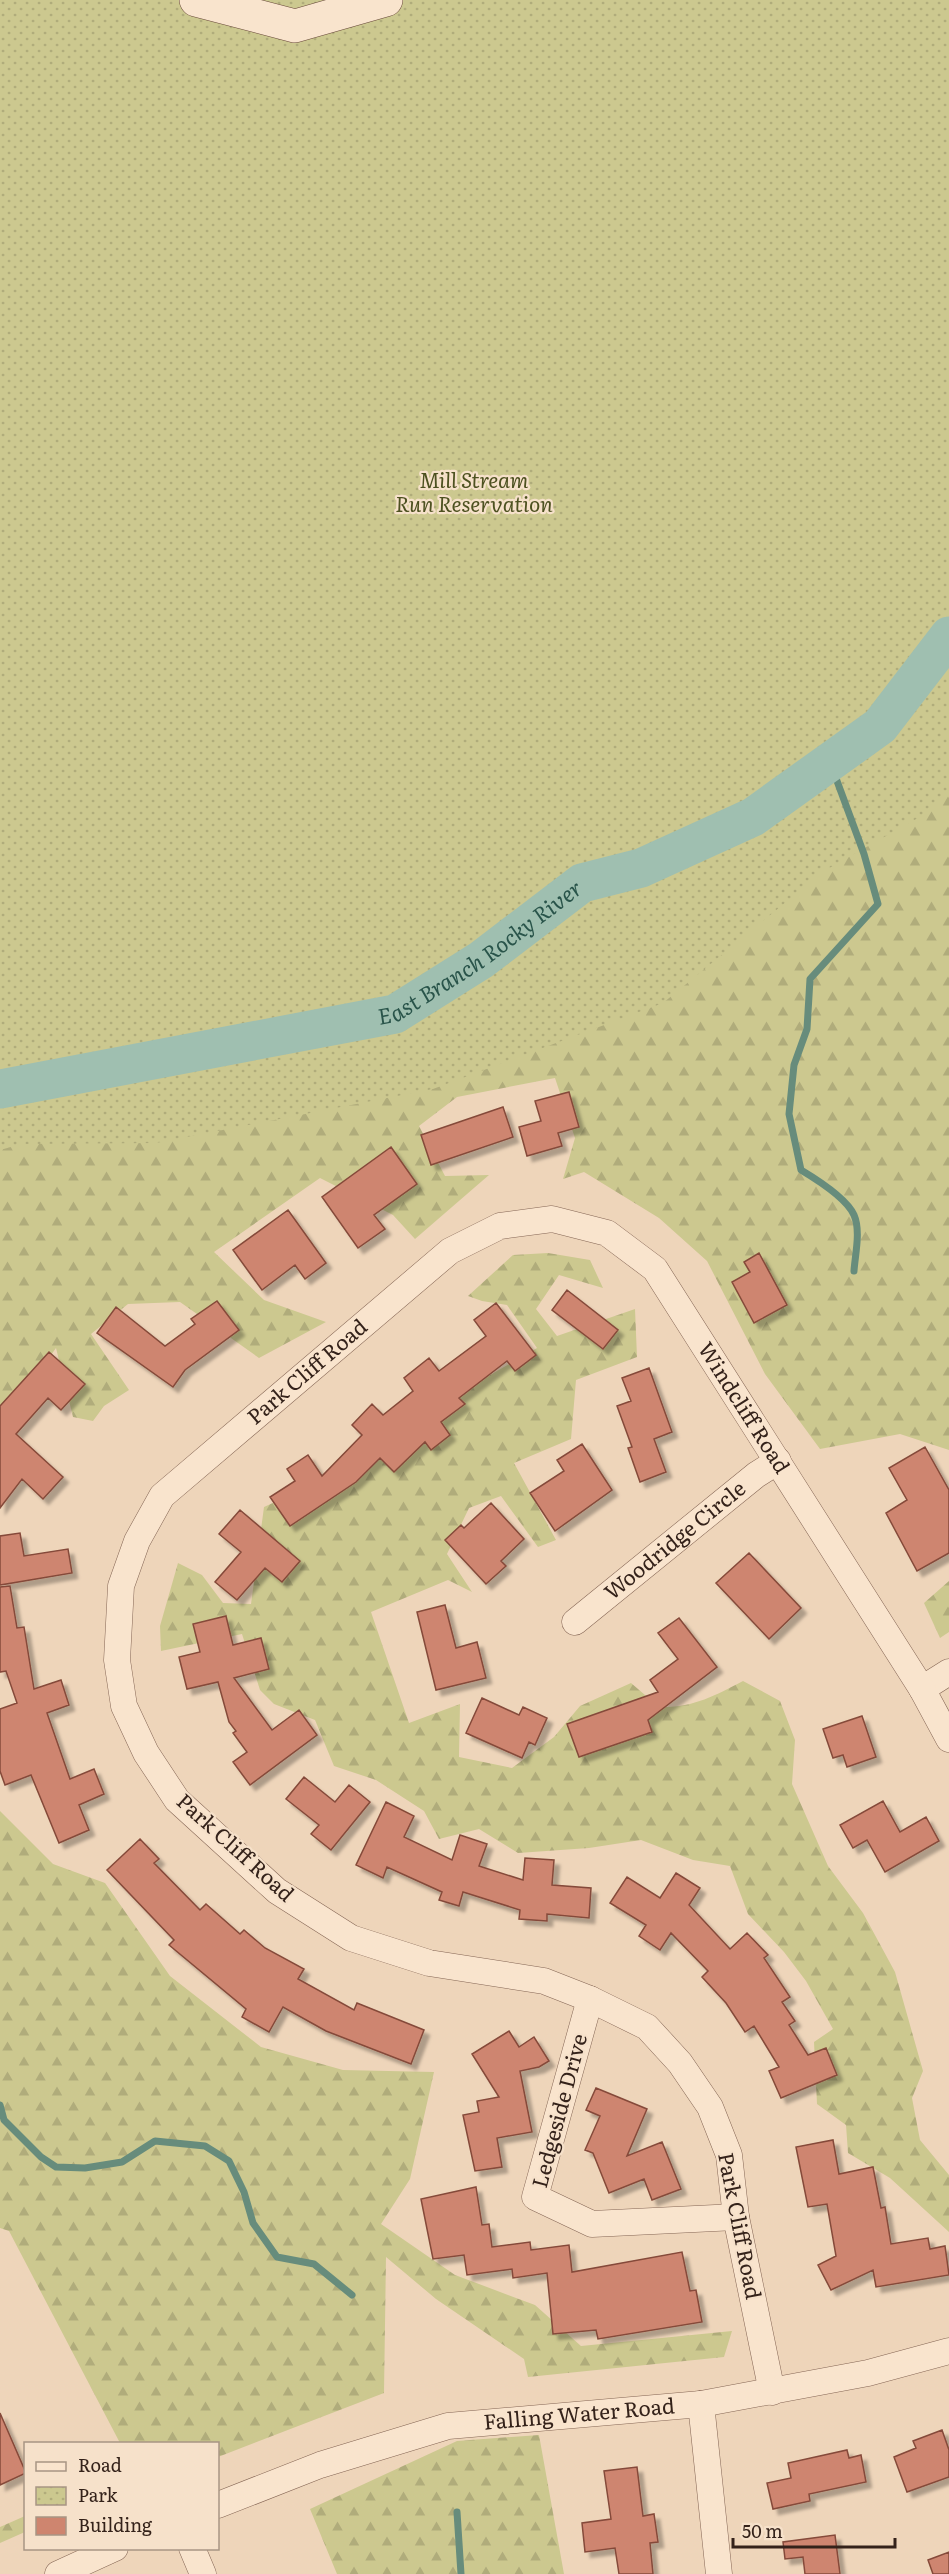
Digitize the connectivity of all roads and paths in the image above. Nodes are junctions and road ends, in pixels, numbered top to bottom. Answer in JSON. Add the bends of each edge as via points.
{"nodes":[{"id":1,"x":196,"y":0,"type":"edge"},
{"id":2,"x":386,"y":0,"type":"edge"},
{"id":3,"x":450,"y":1251,"type":"joint"},
{"id":4,"x":778,"y":1461,"type":"junction"},
{"id":5,"x":575,"y":1622,"type":"dead end"},
{"id":6,"x":949,"y":1672,"type":"edge"},
{"id":7,"x":922,"y":1689,"type":"junction"},
{"id":8,"x":949,"y":1739,"type":"edge"},
{"id":9,"x":590,"y":1999,"type":"junction"},
{"id":10,"x":736,"y":2217,"type":"junction"},
{"id":11,"x":949,"y":2351,"type":"edge"},
{"id":12,"x":772,"y":2392,"type":"junction"},
{"id":13,"x":701,"y":2404,"type":"junction"},
{"id":14,"x":219,"y":2505,"type":"edge"},
{"id":15,"x":111,"y":2550,"type":"edge"},
{"id":16,"x":193,"y":2550,"type":"edge"},
{"id":17,"x":58,"y":2574,"type":"edge"},
{"id":18,"x":203,"y":2574,"type":"edge"},
{"id":19,"x":719,"y":2574,"type":"edge"}],
"edges":[{"from":1,"to":2,"type":"street","via":[[296,26]]},
{"from":3,"to":4,"type":"street","name":"Windcliff Road","via":[[500,1226],[552,1219],[607,1233],[655,1269]]},
{"from":3,"to":9,"type":"street","name":"Park Cliff Road","via":[[162,1496],[136,1541],[121,1586],[117,1660],[124,1706],[146,1753],[177,1800],[277,1891],[351,1938],[429,1963],[544,1981]]},
{"from":4,"to":5,"type":"street","name":"Woodridge Circle"},
{"from":4,"to":7,"type":"street","name":"Windcliff Road"},
{"from":6,"to":7,"type":"street"},
{"from":7,"to":8,"type":"street","name":"Windcliff Road"},
{"from":9,"to":10,"type":"street","name":"Park Cliff Road","via":[[647,2026],[680,2063],[710,2107],[729,2155]]},
{"from":9,"to":10,"type":"street","name":"Ledgeside Drive","via":[[535,2197],[592,2224]]},
{"from":10,"to":12,"type":"street","name":"Park Cliff Road"},
{"from":11,"to":12,"type":"street","name":"Falling Water Road","via":[[868,2373]]},
{"from":12,"to":13,"type":"street","name":"Falling Water Road"},
{"from":13,"to":14,"type":"street","name":"Falling Water Road","via":[[448,2426],[320,2465]]},
{"from":13,"to":19,"type":"street"},
{"from":15,"to":17,"type":"street"},
{"from":16,"to":18,"type":"street"}]}
